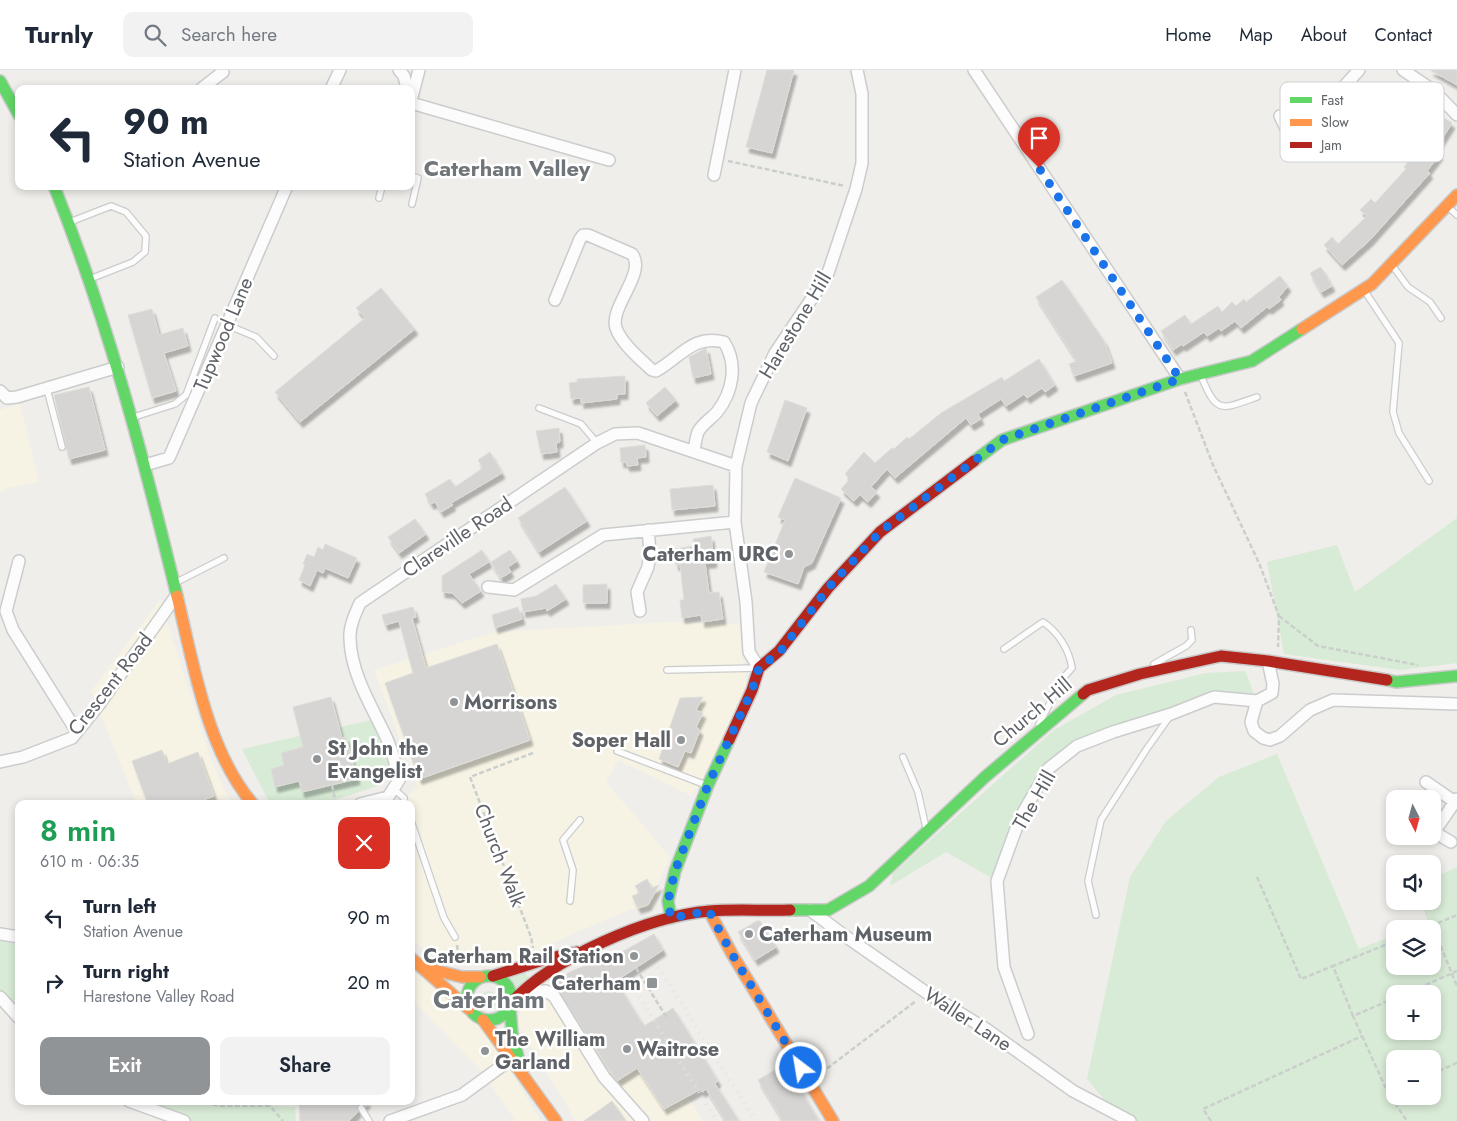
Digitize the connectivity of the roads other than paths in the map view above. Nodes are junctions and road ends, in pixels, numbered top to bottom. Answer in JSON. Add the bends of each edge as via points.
{"nodes":[{"id":1,"x":340,"y":70,"type":"edge"},
{"id":2,"x":399,"y":70,"type":"edge"},
{"id":3,"x":419,"y":70,"type":"edge"},
{"id":4,"x":735,"y":70,"type":"edge"},
{"id":5,"x":857,"y":70,"type":"edge"},
{"id":6,"x":974,"y":70,"type":"edge"},
{"id":7,"x":1359,"y":70,"type":"edge"},
{"id":8,"x":1403,"y":70,"type":"edge"},
{"id":9,"x":223,"y":72,"type":"dead end"},
{"id":10,"x":0,"y":81,"type":"edge"},
{"id":11,"x":1348,"y":82,"type":"edge"},
{"id":12,"x":1421,"y":82,"type":"edge"},
{"id":13,"x":206,"y":85,"type":"edge"},
{"id":14,"x":333,"y":85,"type":"edge"},
{"id":15,"x":406,"y":85,"type":"edge"},
{"id":16,"x":415,"y":86,"type":"edge"},
{"id":17,"x":1444,"y":101,"type":"edge"},
{"id":18,"x":415,"y":103,"type":"edge"},
{"id":19,"x":15,"y":108,"type":"edge"},
{"id":20,"x":1457,"y":115,"type":"edge"},
{"id":21,"x":609,"y":160,"type":"dead end"},
{"id":22,"x":714,"y":175,"type":"dead end"},
{"id":23,"x":415,"y":177,"type":"edge"},
{"id":24,"x":56,"y":190,"type":"edge"},
{"id":25,"x":284,"y":190,"type":"edge"},
{"id":26,"x":381,"y":190,"type":"edge"},
{"id":27,"x":1457,"y":195,"type":"edge"},
{"id":28,"x":379,"y":198,"type":"dead end"},
{"id":29,"x":412,"y":204,"type":"dead end"},
{"id":30,"x":1446,"y":206,"type":"junction"},
{"id":31,"x":1457,"y":216,"type":"edge"},
{"id":32,"x":68,"y":223,"type":"junction"},
{"id":33,"x":1390,"y":264,"type":"junction"},
{"id":34,"x":90,"y":279,"type":"junction"},
{"id":35,"x":1364,"y":290,"type":"junction"},
{"id":36,"x":555,"y":300,"type":"dead end"},
{"id":37,"x":215,"y":318,"type":"dead end"},
{"id":38,"x":1441,"y":318,"type":"dead end"},
{"id":39,"x":227,"y":324,"type":"junction"},
{"id":40,"x":274,"y":356,"type":"dead end"},
{"id":41,"x":118,"y":367,"type":"junction"},
{"id":42,"x":1200,"y":374,"type":"junction"},
{"id":43,"x":1180,"y":379,"type":"junction"},
{"id":44,"x":48,"y":389,"type":"junction"},
{"id":45,"x":0,"y":391,"type":"edge"},
{"id":46,"x":1257,"y":397,"type":"dead end"},
{"id":47,"x":539,"y":408,"type":"dead end"},
{"id":48,"x":132,"y":418,"type":"junction"},
{"id":49,"x":597,"y":442,"type":"junction"},
{"id":50,"x":62,"y":447,"type":"dead end"},
{"id":51,"x":694,"y":451,"type":"junction"},
{"id":52,"x":145,"y":465,"type":"junction"},
{"id":53,"x":736,"y":466,"type":"junction"},
{"id":54,"x":1429,"y":481,"type":"dead end"},
{"id":55,"x":735,"y":522,"type":"junction"},
{"id":56,"x":648,"y":530,"type":"junction"},
{"id":57,"x":224,"y":558,"type":"dead end"},
{"id":58,"x":19,"y":561,"type":"dead end"},
{"id":59,"x":174,"y":584,"type":"junction"},
{"id":60,"x":488,"y":587,"type":"dead end"},
{"id":61,"x":176,"y":596,"type":"junction"},
{"id":62,"x":640,"y":611,"type":"dead end"},
{"id":63,"x":3,"y":612,"type":"edge"},
{"id":64,"x":1191,"y":630,"type":"dead end"},
{"id":65,"x":1004,"y":649,"type":"dead end"},
{"id":66,"x":1273,"y":662,"type":"junction"},
{"id":67,"x":759,"y":668,"type":"junction"},
{"id":68,"x":667,"y":670,"type":"dead end"},
{"id":69,"x":1140,"y":674,"type":"junction"},
{"id":70,"x":1457,"y":676,"type":"edge"},
{"id":71,"x":1257,"y":701,"type":"junction"},
{"id":72,"x":1457,"y":704,"type":"edge"},
{"id":73,"x":1171,"y":714,"type":"junction"},
{"id":74,"x":77,"y":732,"type":"junction"},
{"id":75,"x":1035,"y":733,"type":"junction"},
{"id":76,"x":617,"y":751,"type":"dead end"},
{"id":77,"x":902,"y":757,"type":"dead end"},
{"id":78,"x":0,"y":762,"type":"edge"},
{"id":79,"x":1426,"y":782,"type":"dead end"},
{"id":80,"x":708,"y":785,"type":"junction"},
{"id":81,"x":394,"y":789,"type":"junction"},
{"id":82,"x":250,"y":800,"type":"edge"},
{"id":83,"x":376,"y":800,"type":"edge"},
{"id":84,"x":404,"y":800,"type":"edge"},
{"id":85,"x":1456,"y":800,"type":"edge"},
{"id":86,"x":580,"y":820,"type":"dead end"},
{"id":87,"x":927,"y":832,"type":"junction"},
{"id":88,"x":415,"y":833,"type":"edge"},
{"id":89,"x":1451,"y":842,"type":"dead end"},
{"id":90,"x":570,"y":902,"type":"dead end"},
{"id":91,"x":810,"y":910,"type":"junction"},
{"id":92,"x":709,"y":911,"type":"junction"},
{"id":93,"x":1096,"y":916,"type":"dead end"},
{"id":94,"x":671,"y":918,"type":"junction"},
{"id":95,"x":0,"y":934,"type":"edge"},
{"id":96,"x":15,"y":936,"type":"edge"},
{"id":97,"x":455,"y":938,"type":"dead end"},
{"id":98,"x":584,"y":951,"type":"junction"},
{"id":99,"x":415,"y":962,"type":"edge"},
{"id":100,"x":422,"y":967,"type":"junction"},
{"id":101,"x":493,"y":976,"type":"junction"},
{"id":102,"x":480,"y":977,"type":"junction"},
{"id":103,"x":522,"y":991,"type":"junction"},
{"id":104,"x":0,"y":997,"type":"edge"},
{"id":105,"x":510,"y":1005,"type":"junction"},
{"id":106,"x":469,"y":1009,"type":"junction"},
{"id":107,"x":15,"y":1014,"type":"edge"},
{"id":108,"x":484,"y":1020,"type":"junction"},
{"id":109,"x":1028,"y":1034,"type":"dead end"},
{"id":110,"x":510,"y":1060,"type":"junction"},
{"id":111,"x":521,"y":1071,"type":"junction"},
{"id":112,"x":140,"y":1105,"type":"edge"},
{"id":113,"x":361,"y":1108,"type":"dead end"},
{"id":114,"x":184,"y":1121,"type":"edge"},
{"id":115,"x":369,"y":1121,"type":"edge"},
{"id":116,"x":390,"y":1121,"type":"edge"},
{"id":117,"x":556,"y":1121,"type":"edge"},
{"id":118,"x":642,"y":1121,"type":"edge"},
{"id":119,"x":833,"y":1121,"type":"edge"},
{"id":120,"x":1130,"y":1121,"type":"edge"}],
"edges":[{"from":1,"to":14,"type":"street"},
{"from":2,"to":15,"type":"street"},
{"from":3,"to":16,"type":"street"},
{"from":4,"to":22,"type":"street"},
{"from":5,"to":53,"type":"street","name":"Harestone Hill","via":[[862,94],[862,163],[856,188],[827,276],[775,353],[751,403]]},
{"from":6,"to":43,"type":"street"},
{"from":7,"to":11,"type":"street"},
{"from":8,"to":12,"type":"street"},
{"from":9,"to":13,"type":"street"},
{"from":10,"to":19,"type":"main road"},
{"from":17,"to":20,"type":"street"},
{"from":18,"to":21,"type":"street"},
{"from":23,"to":29,"type":"lane","via":[[418,178]]},
{"from":24,"to":32,"type":"main road"},
{"from":25,"to":39,"type":"street","name":"Tupwood Lane"},
{"from":26,"to":28,"type":"lane"},
{"from":27,"to":30,"type":"main road"},
{"from":30,"to":31,"type":"lane"},
{"from":30,"to":33,"type":"main road"},
{"from":32,"to":34,"type":"main road"},
{"from":32,"to":34,"type":"lane","via":[[111,206],[126,212],[146,236],[145,252],[133,262]]},
{"from":33,"to":35,"type":"main road"},
{"from":33,"to":38,"type":"lane","via":[[1408,287],[1430,302]]},
{"from":34,"to":41,"type":"main road"},
{"from":35,"to":42,"type":"main road","via":[[1252,361]]},
{"from":35,"to":54,"type":"lane","via":[[1399,343],[1393,412],[1399,433]]},
{"from":36,"to":51,"type":"street","via":[[580,239],[588,235],[634,257],[636,262],[615,326],[652,370],[664,367],[694,344],[711,339],[724,342],[729,349],[733,376],[718,411],[698,431]]},
{"from":37,"to":48,"type":"lane","via":[[186,395],[174,404]]},
{"from":39,"to":40,"type":"lane","via":[[256,337]]},
{"from":39,"to":52,"type":"street","name":"Tupwood Lane","via":[[169,458]]},
{"from":41,"to":44,"type":"street"},
{"from":41,"to":48,"type":"main road"},
{"from":42,"to":43,"type":"main road"},
{"from":42,"to":46,"type":"lane","via":[[1216,404],[1227,408]]},
{"from":43,"to":67,"type":"main road","via":[[1002,440],[880,532],[828,588],[780,652]]},
{"from":44,"to":45,"type":"street","via":[[7,398]]},
{"from":44,"to":50,"type":"lane"},
{"from":47,"to":49,"type":"lane","via":[[581,424]]},
{"from":48,"to":52,"type":"main road"},
{"from":49,"to":51,"type":"street","name":"Clareville Road","via":[[615,434],[638,433]]},
{"from":49,"to":81,"type":"street","name":"Clareville Road","via":[[360,603],[350,639],[354,664],[390,748],[399,780]]},
{"from":51,"to":53,"type":"street","name":"Clareville Road"},
{"from":52,"to":59,"type":"main road"},
{"from":53,"to":55,"type":"street","name":"Harestone Hill"},
{"from":55,"to":56,"type":"street"},
{"from":55,"to":67,"type":"street","name":"Harestone Hill","via":[[749,652]]},
{"from":56,"to":60,"type":"street","via":[[603,535],[514,590]]},
{"from":56,"to":62,"type":"street","via":[[648,567],[637,592]]},
{"from":57,"to":59,"type":"lane"},
{"from":58,"to":63,"type":"street"},
{"from":59,"to":61,"type":"main road"},
{"from":61,"to":74,"type":"street","name":"Crescent Road"},
{"from":61,"to":82,"type":"main road","via":[[216,740],[241,790]]},
{"from":63,"to":74,"type":"street"},
{"from":64,"to":69,"type":"lane","via":[[1192,640],[1186,646]]},
{"from":65,"to":75,"type":"lane","via":[[1043,622],[1055,630],[1070,659],[1072,668],[1063,678]]},
{"from":66,"to":69,"type":"main road","name":"Church Hill","via":[[1221,656]]},
{"from":66,"to":70,"type":"main road","name":"Church Hill","via":[[1396,682]]},
{"from":66,"to":71,"type":"street","via":[[1272,693]]},
{"from":67,"to":68,"type":"lane"},
{"from":67,"to":80,"type":"main road"},
{"from":69,"to":75,"type":"main road","name":"Church Hill","via":[[1088,690]]},
{"from":71,"to":72,"type":"street","via":[[1251,722],[1254,731],[1270,740],[1280,736],[1310,710],[1333,700]]},
{"from":71,"to":73,"type":"street","name":"The Hill","via":[[1214,697]]},
{"from":73,"to":93,"type":"lane","via":[[1101,820],[1088,881]]},
{"from":73,"to":109,"type":"street","name":"The Hill","via":[[1077,746],[1048,769],[1020,818],[996,880],[1004,967]]},
{"from":74,"to":78,"type":"street","name":"Crescent Road","via":[[72,738],[23,757]]},
{"from":75,"to":87,"type":"main road","name":"Church Hill"},
{"from":76,"to":80,"type":"lane"},
{"from":77,"to":87,"type":"lane","via":[[918,792]]},
{"from":79,"to":85,"type":"street"},
{"from":80,"to":94,"type":"main road","via":[[671,885],[668,901]]},
{"from":81,"to":83,"type":"street","via":[[388,797]]},
{"from":81,"to":84,"type":"lane"},
{"from":85,"to":89,"type":"street","via":[[1434,832]]},
{"from":86,"to":90,"type":"lane","via":[[563,840],[573,870]]},
{"from":87,"to":91,"type":"main road","name":"Church Hill","via":[[869,886],[828,910]]},
{"from":88,"to":97,"type":"lane","via":[[444,918]]},
{"from":91,"to":92,"type":"main road","name":"Church Hill"},
{"from":91,"to":120,"type":"street","name":"Waller Lane","via":[[1073,1090]]},
{"from":92,"to":94,"type":"main road","name":"Church Hill"},
{"from":92,"to":119,"type":"main road"},
{"from":94,"to":98,"type":"main road","name":"Church Hill","via":[[641,925]]},
{"from":95,"to":96,"type":"street"},
{"from":98,"to":101,"type":"main road"},
{"from":98,"to":103,"type":"main road"},
{"from":99,"to":100,"type":"main road"},
{"from":100,"to":102,"type":"main road","via":[[462,977]]},
{"from":100,"to":106,"type":"main road"},
{"from":101,"to":102,"type":"main road"},
{"from":101,"to":105,"type":"main road","via":[[509,987]]},
{"from":102,"to":106,"type":"main road","via":[[474,980],[467,993]]},
{"from":103,"to":105,"type":"main road"},
{"from":103,"to":118,"type":"street","via":[[539,990],[554,996],[604,1077]]},
{"from":104,"to":107,"type":"street"},
{"from":105,"to":108,"type":"main road","via":[[502,1016]]},
{"from":105,"to":111,"type":"main road","via":[[512,1033]]},
{"from":106,"to":108,"type":"main road"},
{"from":108,"to":110,"type":"main road"},
{"from":110,"to":111,"type":"main road"},
{"from":110,"to":116,"type":"street","via":[[462,1095]]},
{"from":111,"to":117,"type":"main road"},
{"from":112,"to":114,"type":"street"},
{"from":113,"to":115,"type":"lane"}]}
